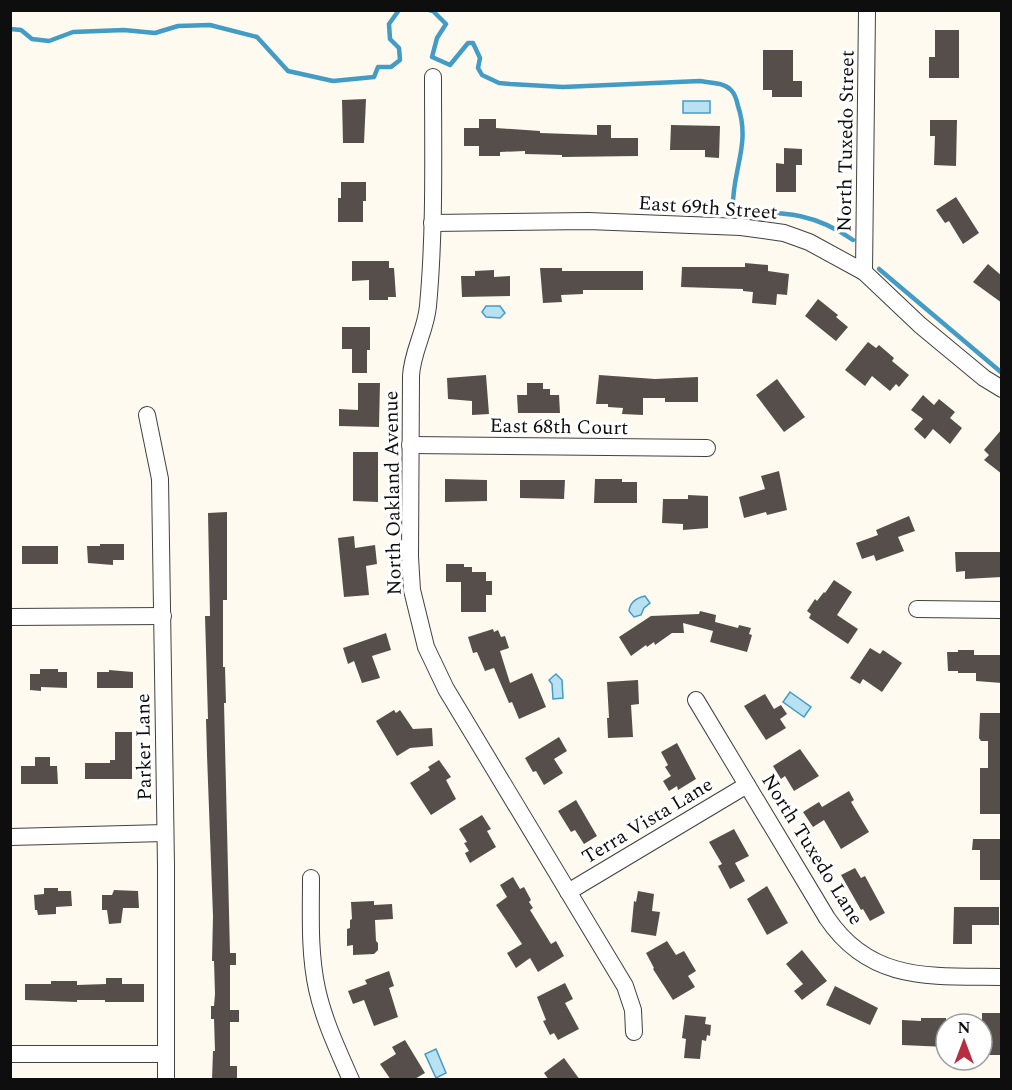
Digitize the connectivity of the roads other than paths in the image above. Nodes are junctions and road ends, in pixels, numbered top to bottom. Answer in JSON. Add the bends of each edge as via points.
{"nodes":[{"id":1,"x":867,"y":10,"type":"edge"},
{"id":2,"x":434,"y":77,"type":"dead end"},
{"id":3,"x":432,"y":223,"type":"junction"},
{"id":4,"x":864,"y":272,"type":"junction"},
{"id":5,"x":1002,"y":389,"type":"edge"},
{"id":6,"x":147,"y":415,"type":"dead end"},
{"id":7,"x":410,"y":445,"type":"junction"},
{"id":8,"x":707,"y":448,"type":"dead end"},
{"id":9,"x":917,"y":609,"type":"dead end"},
{"id":10,"x":1002,"y":610,"type":"edge"},
{"id":11,"x":162,"y":616,"type":"junction"},
{"id":12,"x":10,"y":617,"type":"edge"},
{"id":13,"x":696,"y":700,"type":"dead end"},
{"id":14,"x":747,"y":785,"type":"junction"},
{"id":15,"x":165,"y":833,"type":"junction"},
{"id":16,"x":10,"y":837,"type":"edge"},
{"id":17,"x":311,"y":878,"type":"dead end"},
{"id":18,"x":568,"y":892,"type":"junction"},
{"id":19,"x":1002,"y":977,"type":"edge"},
{"id":20,"x":634,"y":1032,"type":"dead end"},
{"id":21,"x":10,"y":1054,"type":"edge"},
{"id":22,"x":166,"y":1054,"type":"junction"},
{"id":23,"x":166,"y":1080,"type":"edge"},
{"id":24,"x":351,"y":1080,"type":"edge"}],
"edges":[{"from":1,"to":4,"type":"street","name":"North Tuxedo Street"},
{"from":2,"to":3,"type":"street","name":"North Oakland Avenue"},
{"from":3,"to":4,"type":"street","name":"East 69th Street","via":[[588,221],[741,227],[784,233],[809,242]]},
{"from":3,"to":7,"type":"street","name":"North Oakland Avenue","via":[[427,314],[411,371]]},
{"from":4,"to":5,"type":"street","name":"East 69th Street","via":[[920,325]]},
{"from":6,"to":11,"type":"street","name":"Parker Lane","via":[[160,479]]},
{"from":7,"to":8,"type":"street","name":"East 68th Court"},
{"from":7,"to":18,"type":"street","name":"North Oakland Avenue","via":[[410,577],[426,647],[446,689]]},
{"from":9,"to":10,"type":"street"},
{"from":11,"to":12,"type":"street"},
{"from":11,"to":15,"type":"street","name":"Parker Lane"},
{"from":13,"to":14,"type":"street","name":"North Tuxedo Lane"},
{"from":14,"to":18,"type":"street","name":"Terra Vista Lane"},
{"from":14,"to":19,"type":"street","name":"North Tuxedo Lane","via":[[827,918],[859,953],[883,966],[922,976]]},
{"from":15,"to":16,"type":"street"},
{"from":15,"to":22,"type":"street","name":"Parker Lane"},
{"from":17,"to":24,"type":"street","via":[[311,945],[317,990]]},
{"from":18,"to":20,"type":"street","name":"North Oakland Avenue","via":[[629,994]]},
{"from":21,"to":22,"type":"street"},
{"from":22,"to":23,"type":"street","name":"Parker Lane"}]}
